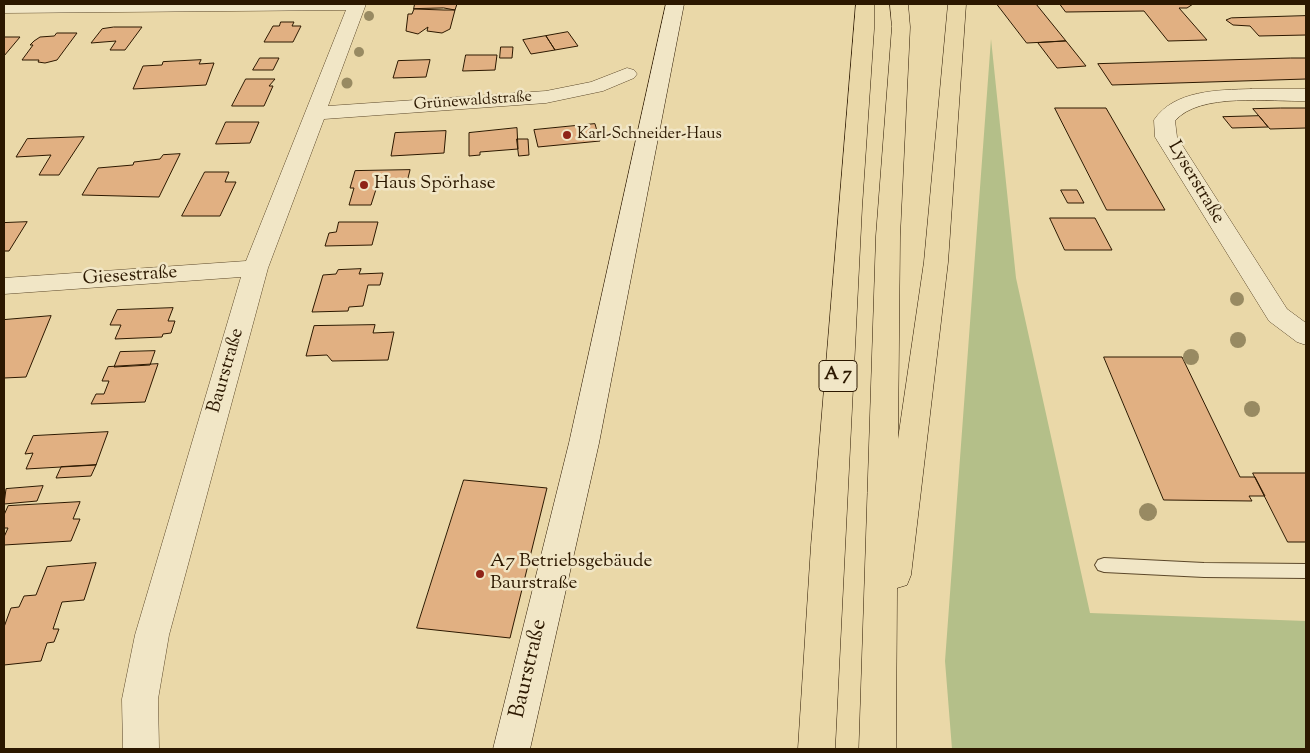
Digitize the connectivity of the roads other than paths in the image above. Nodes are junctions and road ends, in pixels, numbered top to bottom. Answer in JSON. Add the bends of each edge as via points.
{"nodes":[{"id":1,"x":357,"y":4,"type":"edge"},
{"id":2,"x":675,"y":4,"type":"edge"},
{"id":3,"x":864,"y":4,"type":"edge"},
{"id":4,"x":899,"y":4,"type":"edge"},
{"id":5,"x":957,"y":4,"type":"edge"},
{"id":6,"x":4,"y":8,"type":"edge"},
{"id":7,"x":627,"y":74,"type":"dead end"},
{"id":8,"x":1306,"y":95,"type":"edge"},
{"id":9,"x":316,"y":113,"type":"junction"},
{"id":10,"x":256,"y":268,"type":"junction"},
{"id":11,"x":4,"y":286,"type":"edge"},
{"id":12,"x":1306,"y":336,"type":"edge"},
{"id":13,"x":1104,"y":565,"type":"dead end"},
{"id":14,"x":1306,"y":571,"type":"edge"},
{"id":15,"x":878,"y":682,"type":"junction"},
{"id":16,"x":141,"y":749,"type":"edge"},
{"id":17,"x":511,"y":749,"type":"edge"},
{"id":18,"x":816,"y":749,"type":"edge"},
{"id":19,"x":876,"y":749,"type":"edge"}],
"edges":[{"from":1,"to":6,"type":"street"},
{"from":1,"to":9,"type":"street","name":"Baurstraße"},
{"from":2,"to":17,"type":"street","name":"Baurstraße","via":[[584,443]]},
{"from":3,"to":18,"type":"highway","number":"A 7","via":[[864,64],[853,162]]},
{"from":4,"to":15,"type":"highway","number":"A 7","via":[[901,27],[888,236]]},
{"from":5,"to":15,"type":"highway","via":[[936,262],[895,579]]},
{"from":7,"to":9,"type":"street","name":"Grünewaldstraße","via":[[596,87],[546,97]]},
{"from":8,"to":12,"type":"street","name":"Lyserstraße","via":[[1207,98],[1173,109],[1164,120],[1166,137],[1278,315]]},
{"from":9,"to":10,"type":"street","name":"Baurstraße"},
{"from":10,"to":11,"type":"street","name":"Giesestraße"},
{"from":10,"to":16,"type":"street","name":"Baurstraße","via":[[152,635],[140,699]]},
{"from":13,"to":14,"type":"lane"},
{"from":15,"to":19,"type":"highway","number":"A 7"}]}
